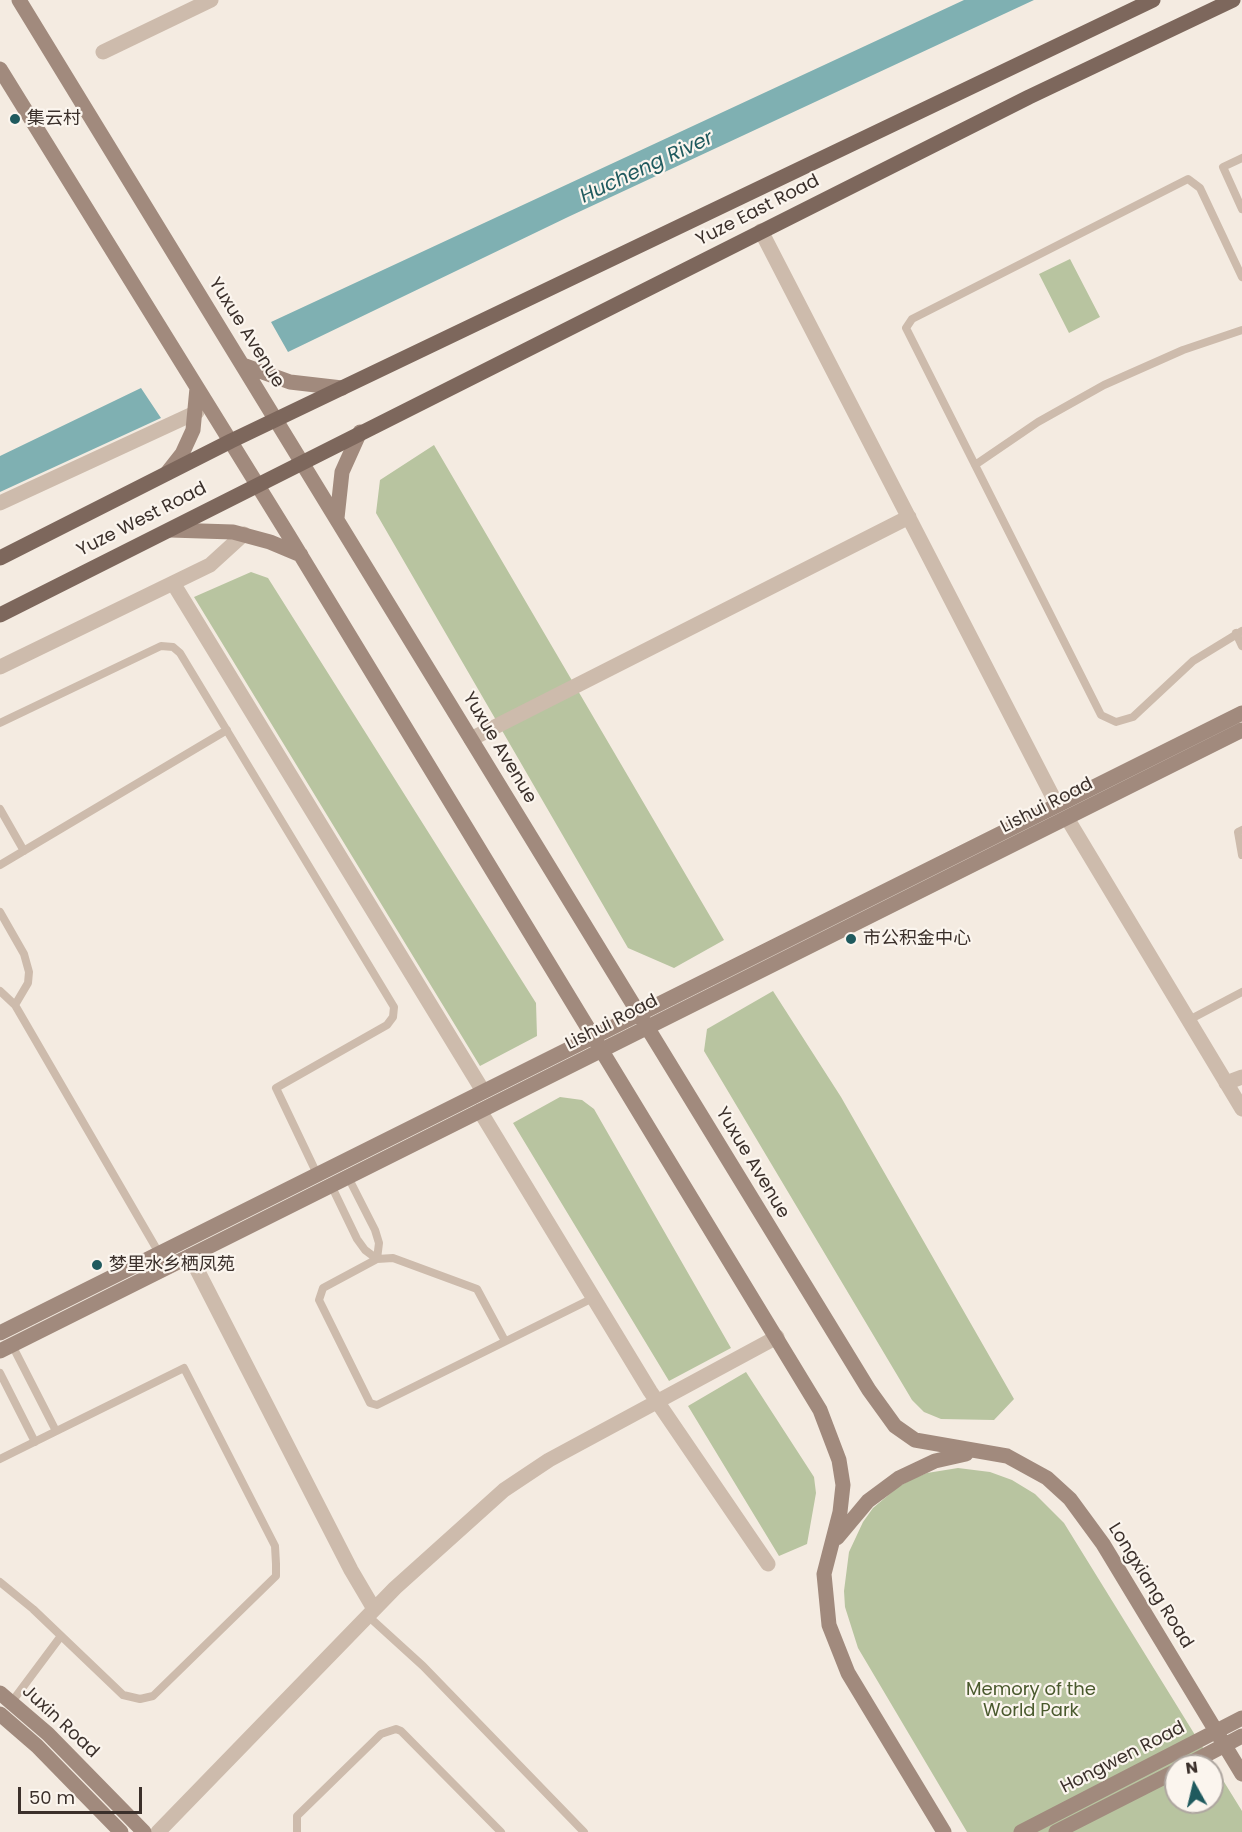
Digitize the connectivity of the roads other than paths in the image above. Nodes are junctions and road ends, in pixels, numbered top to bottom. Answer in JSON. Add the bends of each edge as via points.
{"nodes":[{"id":1,"x":19,"y":0,"type":"edge"},
{"id":2,"x":211,"y":0,"type":"edge"},
{"id":3,"x":1154,"y":0,"type":"edge"},
{"id":4,"x":1233,"y":0,"type":"edge"},
{"id":5,"x":103,"y":52,"type":"dead end"},
{"id":6,"x":0,"y":69,"type":"edge"},
{"id":7,"x":1242,"y":158,"type":"edge"},
{"id":8,"x":1242,"y":209,"type":"edge"},
{"id":9,"x":761,"y":231,"type":"junction"},
{"id":10,"x":1242,"y":277,"type":"edge"},
{"id":11,"x":1242,"y":330,"type":"edge"},
{"id":12,"x":243,"y":365,"type":"junction"},
{"id":13,"x":197,"y":388,"type":"junction"},
{"id":14,"x":342,"y":388,"type":"junction"},
{"id":15,"x":197,"y":412,"type":"junction"},
{"id":16,"x":277,"y":419,"type":"junction"},
{"id":17,"x":360,"y":432,"type":"junction"},
{"id":18,"x":231,"y":441,"type":"junction"},
{"id":19,"x":303,"y":461,"type":"junction"},
{"id":20,"x":975,"y":465,"type":"junction"},
{"id":21,"x":166,"y":474,"type":"junction"},
{"id":22,"x":257,"y":484,"type":"junction"},
{"id":23,"x":0,"y":503,"type":"edge"},
{"id":24,"x":909,"y":517,"type":"junction"},
{"id":25,"x":337,"y":518,"type":"junction"},
{"id":26,"x":167,"y":530,"type":"junction"},
{"id":27,"x":244,"y":534,"type":"junction"},
{"id":28,"x":301,"y":555,"type":"junction"},
{"id":29,"x":0,"y":558,"type":"edge"},
{"id":30,"x":173,"y":583,"type":"junction"},
{"id":31,"x":0,"y":615,"type":"edge"},
{"id":32,"x":1239,"y":632,"type":"edge"},
{"id":33,"x":1242,"y":646,"type":"edge"},
{"id":34,"x":0,"y":667,"type":"edge"},
{"id":35,"x":1242,"y":713,"type":"edge"},
{"id":36,"x":0,"y":723,"type":"edge"},
{"id":37,"x":226,"y":730,"type":"junction"},
{"id":38,"x":1242,"y":730,"type":"edge"},
{"id":39,"x":471,"y":740,"type":"junction"},
{"id":40,"x":1057,"y":805,"type":"junction"},
{"id":41,"x":0,"y":809,"type":"edge"},
{"id":42,"x":1066,"y":818,"type":"junction"},
{"id":43,"x":1242,"y":830,"type":"edge"},
{"id":44,"x":24,"y":851,"type":"junction"},
{"id":45,"x":1242,"y":855,"type":"edge"},
{"id":46,"x":0,"y":865,"type":"edge"},
{"id":47,"x":0,"y":912,"type":"edge"},
{"id":48,"x":0,"y":991,"type":"edge"},
{"id":49,"x":1242,"y":992,"type":"edge"},
{"id":50,"x":15,"y":1005,"type":"junction"},
{"id":51,"x":638,"y":1014,"type":"junction"},
{"id":52,"x":1187,"y":1021,"type":"junction"},
{"id":53,"x":647,"y":1027,"type":"junction"},
{"id":54,"x":594,"y":1036,"type":"junction"},
{"id":55,"x":602,"y":1050,"type":"junction"},
{"id":56,"x":1242,"y":1077,"type":"edge"},
{"id":57,"x":1226,"y":1083,"type":"junction"},
{"id":58,"x":483,"y":1091,"type":"junction"},
{"id":59,"x":1242,"y":1108,"type":"edge"},
{"id":60,"x":480,"y":1111,"type":"junction"},
{"id":61,"x":317,"y":1174,"type":"junction"},
{"id":62,"x":348,"y":1177,"type":"junction"},
{"id":63,"x":331,"y":1185,"type":"junction"},
{"id":64,"x":159,"y":1253,"type":"junction"},
{"id":65,"x":190,"y":1256,"type":"junction"},
{"id":66,"x":377,"y":1259,"type":"junction"},
{"id":67,"x":593,"y":1298,"type":"junction"},
{"id":68,"x":0,"y":1333,"type":"edge"},
{"id":69,"x":777,"y":1336,"type":"junction"},
{"id":70,"x":506,"y":1341,"type":"junction"},
{"id":71,"x":6,"y":1348,"type":"edge"},
{"id":72,"x":0,"y":1373,"type":"edge"},
{"id":73,"x":657,"y":1402,"type":"junction"},
{"id":74,"x":56,"y":1431,"type":"junction"},
{"id":75,"x":35,"y":1442,"type":"junction"},
{"id":76,"x":993,"y":1452,"type":"junction"},
{"id":77,"x":0,"y":1459,"type":"edge"},
{"id":78,"x":831,"y":1547,"type":"junction"},
{"id":79,"x":768,"y":1564,"type":"dead end"},
{"id":80,"x":0,"y":1582,"type":"edge"},
{"id":81,"x":371,"y":1612,"type":"junction"},
{"id":82,"x":61,"y":1636,"type":"junction"},
{"id":83,"x":6,"y":1698,"type":"edge"},
{"id":84,"x":0,"y":1714,"type":"edge"},
{"id":85,"x":1242,"y":1718,"type":"edge"},
{"id":86,"x":1216,"y":1731,"type":"junction"},
{"id":87,"x":1242,"y":1736,"type":"edge"},
{"id":88,"x":1225,"y":1745,"type":"junction"},
{"id":89,"x":1208,"y":1754,"type":"edge"},
{"id":90,"x":1242,"y":1774,"type":"edge"},
{"id":91,"x":1164,"y":1777,"type":"edge"},
{"id":92,"x":121,"y":1832,"type":"edge"},
{"id":93,"x":144,"y":1832,"type":"edge"},
{"id":94,"x":158,"y":1832,"type":"edge"},
{"id":95,"x":297,"y":1832,"type":"edge"},
{"id":96,"x":501,"y":1832,"type":"edge"},
{"id":97,"x":584,"y":1832,"type":"edge"},
{"id":98,"x":944,"y":1832,"type":"edge"},
{"id":99,"x":1021,"y":1832,"type":"edge"},
{"id":100,"x":1056,"y":1832,"type":"edge"}],
"edges":[{"from":1,"to":12,"type":"main road","name":"Yuxue Avenue"},
{"from":2,"to":5,"type":"street"},
{"from":3,"to":14,"type":"main road","name":"Yuze East Road"},
{"from":4,"to":9,"type":"main road","name":"Yuze East Road"},
{"from":6,"to":13,"type":"main road"},
{"from":7,"to":8,"type":"lane","via":[[1223,167]]},
{"from":9,"to":17,"type":"main road","name":"Yuze East Road"},
{"from":9,"to":24,"type":"street"},
{"from":10,"to":20,"type":"lane","via":[[1200,188],[1188,179],[912,319],[906,328]]},
{"from":11,"to":20,"type":"lane","via":[[1183,350],[1104,385],[1038,422]]},
{"from":12,"to":14,"type":"main road","via":[[290,381]]},
{"from":12,"to":16,"type":"main road","name":"Yuxue Avenue"},
{"from":13,"to":15,"type":"main road"},
{"from":13,"to":18,"type":"main road"},
{"from":14,"to":16,"type":"main road","name":"Yuze East Road"},
{"from":15,"to":21,"type":"main road","via":[[189,442]]},
{"from":15,"to":23,"type":"street"},
{"from":16,"to":18,"type":"main road","name":"Yuze West Road"},
{"from":16,"to":19,"type":"main road","name":"Yuxue Avenue"},
{"from":17,"to":19,"type":"main road","name":"Yuze East Road"},
{"from":17,"to":25,"type":"main road","via":[[342,472]]},
{"from":18,"to":21,"type":"main road","name":"Yuze West Road"},
{"from":18,"to":22,"type":"main road"},
{"from":19,"to":22,"type":"main road","name":"Yuze West Road"},
{"from":19,"to":25,"type":"main road","name":"Yuxue Avenue"},
{"from":20,"to":32,"type":"lane","via":[[1105,718],[1122,722],[1133,717],[1193,661]]},
{"from":21,"to":29,"type":"main road","name":"Yuze West Road"},
{"from":22,"to":26,"type":"main road","name":"Yuze West Road"},
{"from":22,"to":28,"type":"main road"},
{"from":24,"to":39,"type":"street"},
{"from":24,"to":40,"type":"street"},
{"from":25,"to":39,"type":"main road","name":"Yuxue Avenue"},
{"from":26,"to":27,"type":"main road","via":[[211,529]]},
{"from":26,"to":31,"type":"main road","name":"Yuze West Road"},
{"from":27,"to":28,"type":"main road"},
{"from":27,"to":30,"type":"street","via":[[210,565]]},
{"from":28,"to":54,"type":"main road"},
{"from":30,"to":34,"type":"street"},
{"from":30,"to":58,"type":"street"},
{"from":32,"to":33,"type":"lane"},
{"from":35,"to":40,"type":"main road","name":"Lishui Road"},
{"from":36,"to":37,"type":"lane","via":[[161,646],[169,646],[180,653]]},
{"from":37,"to":44,"type":"lane"},
{"from":37,"to":61,"type":"lane","via":[[394,1007],[387,1025],[276,1088]]},
{"from":38,"to":42,"type":"main road","name":"Lishui Road"},
{"from":39,"to":51,"type":"main road","name":"Yuxue Avenue"},
{"from":40,"to":51,"type":"main road","name":"Lishui Road"},
{"from":41,"to":44,"type":"lane"},
{"from":42,"to":52,"type":"street"},
{"from":42,"to":53,"type":"main road","name":"Lishui Road"},
{"from":43,"to":45,"type":"lane","via":[[1238,832],[1238,841]]},
{"from":44,"to":46,"type":"lane"},
{"from":47,"to":50,"type":"lane","via":[[24,954],[29,972],[28,983]]},
{"from":48,"to":50,"type":"lane"},
{"from":49,"to":52,"type":"lane"},
{"from":50,"to":64,"type":"lane"},
{"from":51,"to":53,"type":"main road","name":"Yuxue Avenue"},
{"from":51,"to":54,"type":"main road","name":"Lishui Road"},
{"from":52,"to":57,"type":"street"},
{"from":53,"to":55,"type":"main road","name":"Lishui Road"},
{"from":53,"to":76,"type":"main road","name":"Yuxue Avenue","via":[[868,1390],[895,1426],[915,1440]]},
{"from":54,"to":55,"type":"main road"},
{"from":54,"to":58,"type":"main road","name":"Lishui Road"},
{"from":55,"to":60,"type":"main road","name":"Lishui Road"},
{"from":55,"to":69,"type":"main road"},
{"from":56,"to":57,"type":"street"},
{"from":57,"to":59,"type":"street"},
{"from":58,"to":61,"type":"main road","name":"Lishui Road"},
{"from":60,"to":62,"type":"main road","name":"Lishui Road"},
{"from":60,"to":67,"type":"street"},
{"from":61,"to":64,"type":"main road","name":"Lishui Road"},
{"from":62,"to":63,"type":"main road","name":"Lishui Road"},
{"from":62,"to":66,"type":"lane","via":[[375,1230],[379,1242]]},
{"from":63,"to":65,"type":"main road","name":"Lishui Road"},
{"from":63,"to":66,"type":"lane","via":[[357,1239]]},
{"from":64,"to":68,"type":"main road","name":"Lishui Road"},
{"from":65,"to":71,"type":"main road","name":"Lishui Road"},
{"from":65,"to":81,"type":"street"},
{"from":66,"to":70,"type":"lane","via":[[393,1257],[474,1286]]},
{"from":66,"to":70,"type":"lane","via":[[323,1288],[319,1300],[370,1403],[377,1405]]},
{"from":67,"to":70,"type":"lane"},
{"from":67,"to":73,"type":"street"},
{"from":69,"to":73,"type":"street"},
{"from":69,"to":78,"type":"main road","via":[[820,1410],[839,1460],[842,1498]]},
{"from":71,"to":74,"type":"lane"},
{"from":72,"to":75,"type":"lane"},
{"from":73,"to":79,"type":"street"},
{"from":73,"to":81,"type":"street","via":[[549,1460],[504,1490]]},
{"from":74,"to":75,"type":"lane"},
{"from":74,"to":82,"type":"lane","via":[[184,1368],[275,1546],[276,1564],[276,1576],[147,1699],[123,1695]]},
{"from":75,"to":77,"type":"lane"},
{"from":76,"to":78,"type":"main road","via":[[954,1456],[916,1468],[854,1515]]},
{"from":76,"to":86,"type":"main road","name":"Longxiang Road","via":[[1021,1462],[1047,1478],[1080,1511]]},
{"from":78,"to":98,"type":"main road","via":[[824,1592],[829,1625],[840,1656]]},
{"from":80,"to":82,"type":"lane"},
{"from":81,"to":94,"type":"street"},
{"from":81,"to":97,"type":"lane"},
{"from":82,"to":83,"type":"lane"},
{"from":83,"to":93,"type":"main road","name":"Juxin Road","via":[[48,1734]]},
{"from":84,"to":92,"type":"main road","name":"Juxin Road"},
{"from":85,"to":86,"type":"main road","name":"Hongwen Road"},
{"from":86,"to":88,"type":"main road","name":"Longxiang Road"},
{"from":86,"to":99,"type":"main road","name":"Hongwen Road"},
{"from":87,"to":88,"type":"main road","name":"Hongwen Road"},
{"from":88,"to":89,"type":"main road","name":"Hongwen Road"},
{"from":88,"to":90,"type":"main road","name":"Longxiang Road"},
{"from":91,"to":100,"type":"main road","name":"Hongwen Road"},
{"from":95,"to":96,"type":"lane","via":[[297,1816],[381,1734],[396,1729]]}]}
